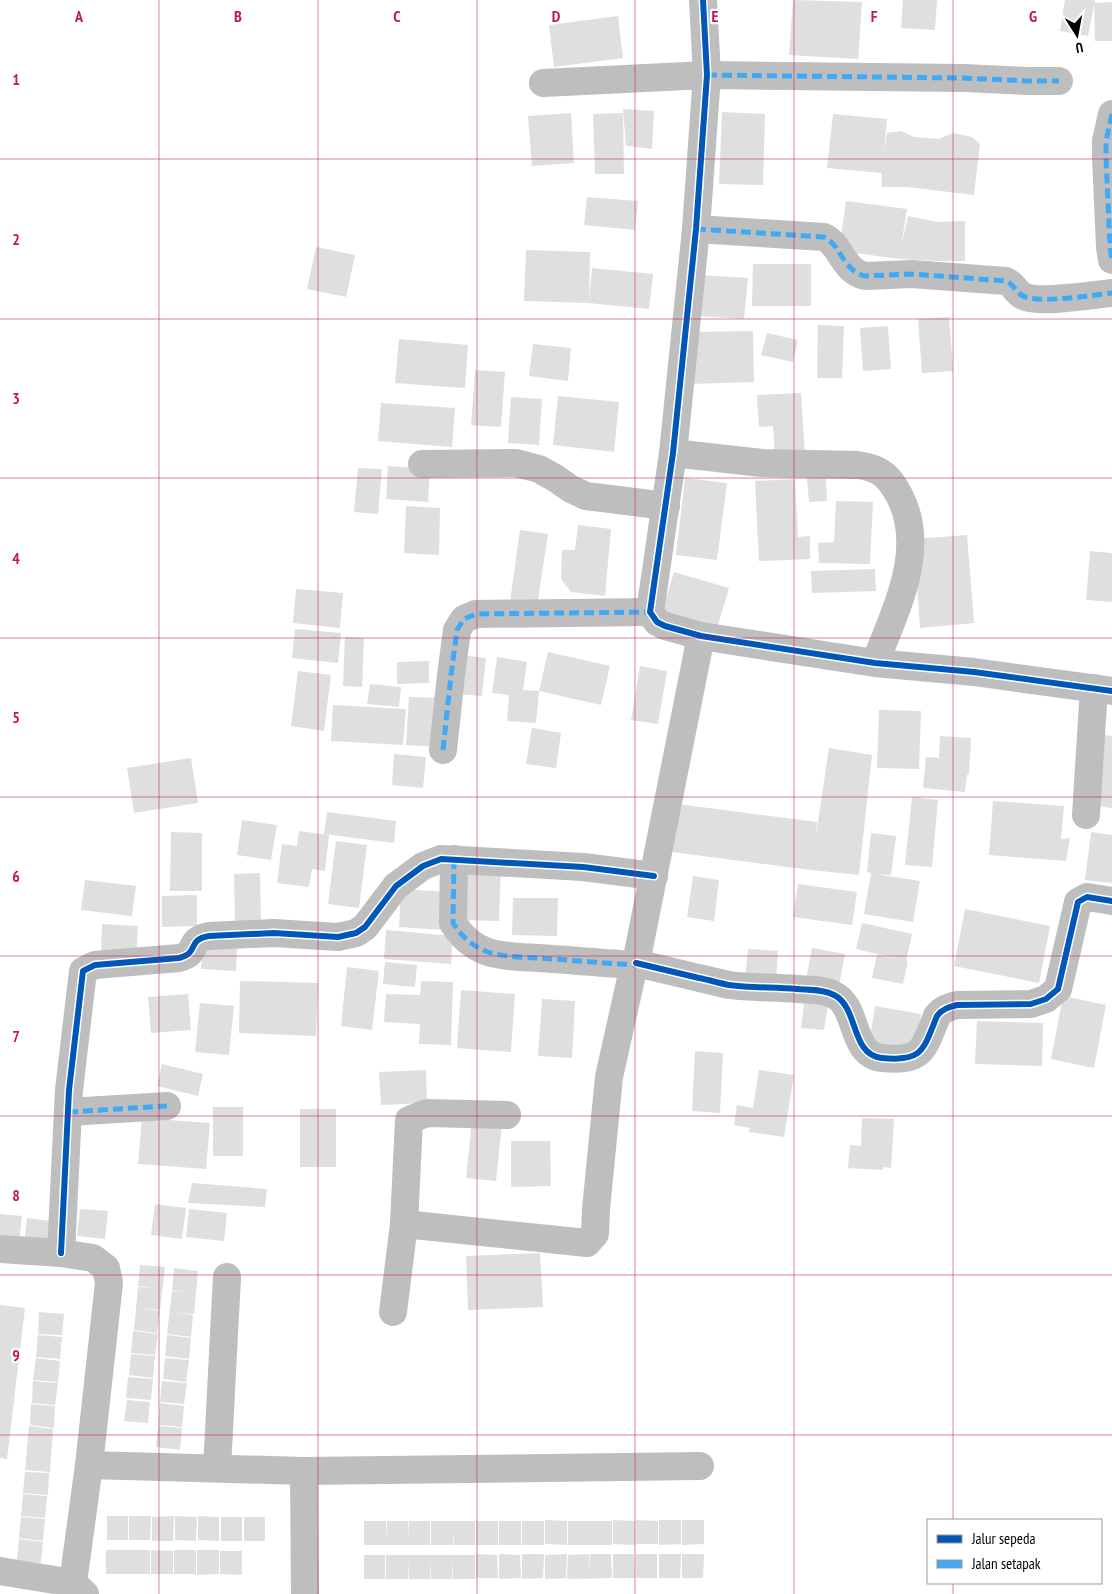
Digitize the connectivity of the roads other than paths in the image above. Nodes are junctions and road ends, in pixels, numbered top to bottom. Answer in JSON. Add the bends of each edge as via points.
{"nodes":[{"id":1,"x":704,"y":0,"type":"edge"},
{"id":2,"x":707,"y":75,"type":"junction"},
{"id":3,"x":1059,"y":81,"type":"dead end"},
{"id":4,"x":543,"y":83,"type":"dead end"},
{"id":5,"x":1112,"y":114,"type":"edge"},
{"id":6,"x":696,"y":229,"type":"junction"},
{"id":7,"x":1112,"y":260,"type":"edge"},
{"id":8,"x":1112,"y":293,"type":"edge"},
{"id":9,"x":673,"y":453,"type":"junction"},
{"id":10,"x":422,"y":464,"type":"dead end"},
{"id":11,"x":666,"y":506,"type":"junction"},
{"id":12,"x":650,"y":612,"type":"junction"},
{"id":13,"x":701,"y":636,"type":"junction"},
{"id":14,"x":875,"y":663,"type":"junction"},
{"id":15,"x":1103,"y":690,"type":"edge"},
{"id":16,"x":443,"y":750,"type":"dead end"},
{"id":17,"x":1086,"y":815,"type":"dead end"},
{"id":18,"x":454,"y":859,"type":"junction"},
{"id":19,"x":654,"y":876,"type":"junction"},
{"id":20,"x":1112,"y":901,"type":"edge"},
{"id":21,"x":635,"y":964,"type":"junction"},
{"id":22,"x":167,"y":1106,"type":"dead end"},
{"id":23,"x":68,"y":1112,"type":"junction"},
{"id":24,"x":507,"y":1115,"type":"dead end"},
{"id":25,"x":404,"y":1224,"type":"junction"},
{"id":26,"x":0,"y":1249,"type":"edge"},
{"id":27,"x":61,"y":1253,"type":"junction"},
{"id":28,"x":227,"y":1277,"type":"dead end"},
{"id":29,"x":393,"y":1312,"type":"dead end"},
{"id":30,"x":89,"y":1465,"type":"junction"},
{"id":31,"x":700,"y":1466,"type":"dead end"},
{"id":32,"x":217,"y":1468,"type":"junction"},
{"id":33,"x":304,"y":1471,"type":"junction"},
{"id":34,"x":0,"y":1571,"type":"edge"},
{"id":35,"x":76,"y":1590,"type":"edge"},
{"id":36,"x":305,"y":1594,"type":"edge"}],
"edges":[{"from":1,"to":2,"type":"street"},
{"from":2,"to":3,"type":"street"},
{"from":2,"to":4,"type":"street"},
{"from":2,"to":6,"type":"street"},
{"from":5,"to":7,"type":"street","via":[[1106,141]]},
{"from":6,"to":8,"type":"street","via":[[824,237],[831,241],[848,266],[864,276],[912,274],[1006,281],[1024,297],[1041,299]]},
{"from":6,"to":9,"type":"street"},
{"from":9,"to":11,"type":"street"},
{"from":9,"to":14,"type":"street","via":[[762,463],[858,465],[882,472],[894,485],[907,512],[910,564]]},
{"from":10,"to":11,"type":"street","via":[[516,463],[539,469],[586,496]]},
{"from":11,"to":12,"type":"street"},
{"from":12,"to":13,"type":"street","via":[[664,626]]},
{"from":12,"to":16,"type":"street","via":[[476,614],[464,619],[457,630]]},
{"from":13,"to":14,"type":"street"},
{"from":13,"to":19,"type":"street"},
{"from":14,"to":15,"type":"street","via":[[974,672]]},
{"from":15,"to":17,"type":"street"},
{"from":18,"to":19,"type":"street","via":[[583,867]]},
{"from":18,"to":21,"type":"street","via":[[453,923],[458,932],[481,949],[511,956]]},
{"from":18,"to":23,"type":"street","via":[[441,859],[424,866],[396,886],[365,927],[356,933],[338,937],[274,933],[201,937],[194,941],[186,957],[95,965],[83,971]]},
{"from":19,"to":21,"type":"street"},
{"from":20,"to":21,"type":"street","via":[[1087,897],[1078,902],[1058,989],[1046,1000],[1031,1004],[950,1006],[937,1016],[920,1052],[904,1059],[879,1058],[863,1047],[848,1009],[834,994],[818,990],[728,985]]},
{"from":21,"to":25,"type":"street","via":[[609,1077],[595,1234],[587,1243]]},
{"from":22,"to":23,"type":"street"},
{"from":23,"to":27,"type":"street"},
{"from":24,"to":25,"type":"street","via":[[427,1113],[409,1120]]},
{"from":25,"to":29,"type":"street"},
{"from":26,"to":27,"type":"street"},
{"from":27,"to":30,"type":"street","via":[[93,1258],[106,1268],[109,1283]]},
{"from":28,"to":32,"type":"street"},
{"from":30,"to":32,"type":"street"},
{"from":30,"to":35,"type":"street"},
{"from":31,"to":33,"type":"street"},
{"from":32,"to":33,"type":"street"},
{"from":33,"to":36,"type":"street"},
{"from":34,"to":35,"type":"street"}]}
